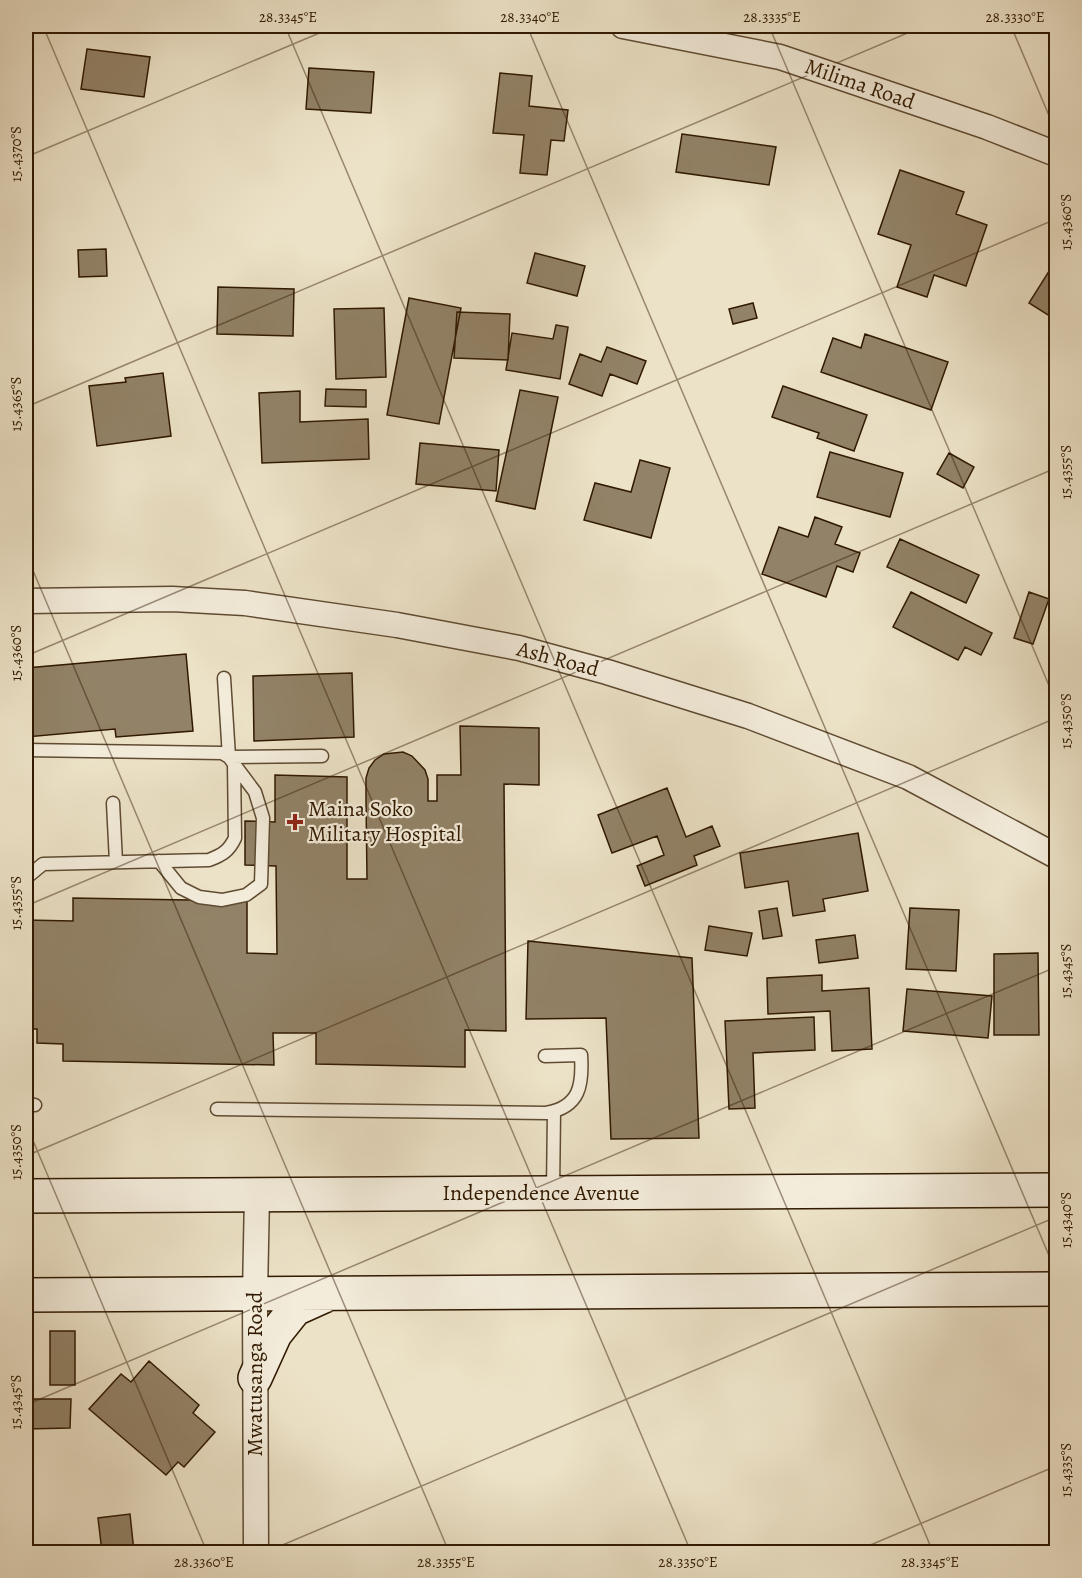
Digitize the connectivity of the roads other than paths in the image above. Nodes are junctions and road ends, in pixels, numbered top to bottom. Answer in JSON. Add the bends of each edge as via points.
{"nodes":[{"id":1,"x":623,"y":26,"type":"edge"},
{"id":2,"x":1056,"y":154,"type":"edge"},
{"id":3,"x":26,"y":601,"type":"edge"},
{"id":4,"x":224,"y":678,"type":"dead end"},
{"id":5,"x":26,"y":750,"type":"edge"},
{"id":6,"x":322,"y":756,"type":"dead end"},
{"id":7,"x":231,"y":760,"type":"junction"},
{"id":8,"x":113,"y":803,"type":"dead end"},
{"id":9,"x":26,"y":856,"type":"edge"},
{"id":10,"x":1056,"y":856,"type":"edge"},
{"id":11,"x":159,"y":861,"type":"junction"},
{"id":12,"x":116,"y":862,"type":"junction"},
{"id":13,"x":26,"y":872,"type":"edge"},
{"id":14,"x":26,"y":878,"type":"edge"},
{"id":15,"x":544,"y":1056,"type":"dead end"},
{"id":16,"x":217,"y":1108,"type":"dead end"},
{"id":17,"x":554,"y":1111,"type":"junction"},
{"id":18,"x":1056,"y":1190,"type":"edge"},
{"id":19,"x":553,"y":1193,"type":"junction"},
{"id":20,"x":257,"y":1195,"type":"junction"},
{"id":21,"x":26,"y":1196,"type":"edge"},
{"id":22,"x":1056,"y":1289,"type":"edge"},
{"id":23,"x":331,"y":1293,"type":"junction"},
{"id":24,"x":255,"y":1294,"type":"junction"},
{"id":25,"x":26,"y":1295,"type":"edge"},
{"id":26,"x":255,"y":1378,"type":"junction"},
{"id":27,"x":256,"y":1552,"type":"edge"}],
"edges":[{"from":1,"to":2,"type":"street","name":"Milima Road","via":[[780,57]]},
{"from":3,"to":10,"type":"street","name":"Ash Road","via":[[172,599],[244,603],[519,648],[748,716],[908,777]]},
{"from":4,"to":7,"type":"lane"},
{"from":5,"to":7,"type":"lane","via":[[215,752]]},
{"from":6,"to":7,"type":"lane"},
{"from":7,"to":11,"type":"lane","via":[[235,838],[231,846],[223,855],[209,860]]},
{"from":7,"to":11,"type":"lane","via":[[255,792],[263,818],[261,884],[246,895],[222,900],[199,897],[181,888]]},
{"from":8,"to":12,"type":"lane"},
{"from":9,"to":13,"type":"lane"},
{"from":11,"to":12,"type":"lane"},
{"from":12,"to":14,"type":"lane","via":[[43,864]]},
{"from":15,"to":17,"type":"lane","via":[[581,1055],[580,1088],[569,1104]]},
{"from":16,"to":17,"type":"lane"},
{"from":17,"to":19,"type":"lane"},
{"from":18,"to":19,"type":"main road","name":"Independence Avenue"},
{"from":19,"to":20,"type":"main road","name":"Independence Avenue"},
{"from":20,"to":21,"type":"main road","name":"Independence Avenue"},
{"from":20,"to":24,"type":"street","name":"Mwatusanga Road"},
{"from":22,"to":23,"type":"main road"},
{"from":23,"to":24,"type":"main road"},
{"from":23,"to":26,"type":"main road","via":[[295,1309],[275,1334]]},
{"from":24,"to":25,"type":"main road"},
{"from":24,"to":26,"type":"street","name":"Mwatusanga Road"},
{"from":26,"to":27,"type":"street","name":"Mwatusanga Road"}]}
